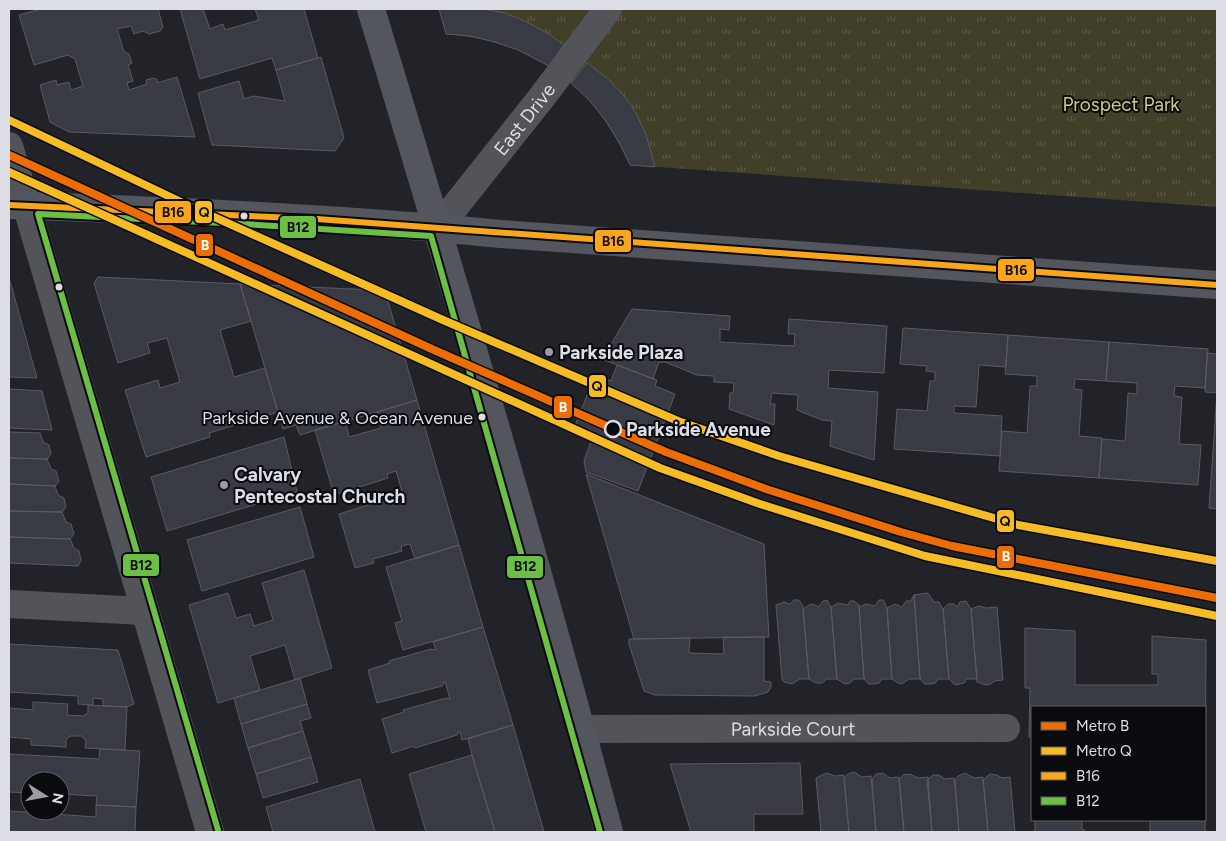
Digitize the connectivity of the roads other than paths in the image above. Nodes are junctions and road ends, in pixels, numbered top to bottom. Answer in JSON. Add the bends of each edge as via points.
{"nodes":[{"id":1,"x":371,"y":9,"type":"edge"},
{"id":2,"x":608,"y":9,"type":"edge"},
{"id":3,"x":9,"y":146,"type":"edge"},
{"id":4,"x":18,"y":205,"type":"edge"},
{"id":5,"x":438,"y":228,"type":"junction"},
{"id":6,"x":1217,"y":285,"type":"edge"},
{"id":7,"x":9,"y":604,"type":"edge"},
{"id":8,"x":144,"y":611,"type":"junction"},
{"id":9,"x":1006,"y":728,"type":"dead end"},
{"id":10,"x":581,"y":729,"type":"junction"},
{"id":11,"x":210,"y":832,"type":"edge"},
{"id":12,"x":609,"y":832,"type":"edge"}],
"edges":[{"from":1,"to":5,"type":"main road"},
{"from":2,"to":5,"type":"street","name":"East Drive"},
{"from":3,"to":4,"type":"street"},
{"from":4,"to":5,"type":"main road"},
{"from":4,"to":8,"type":"street"},
{"from":5,"to":6,"type":"main road"},
{"from":5,"to":10,"type":"main road"},
{"from":7,"to":8,"type":"street"},
{"from":8,"to":11,"type":"street"},
{"from":9,"to":10,"type":"street","name":"Parkside Court"},
{"from":10,"to":12,"type":"main road"}]}
